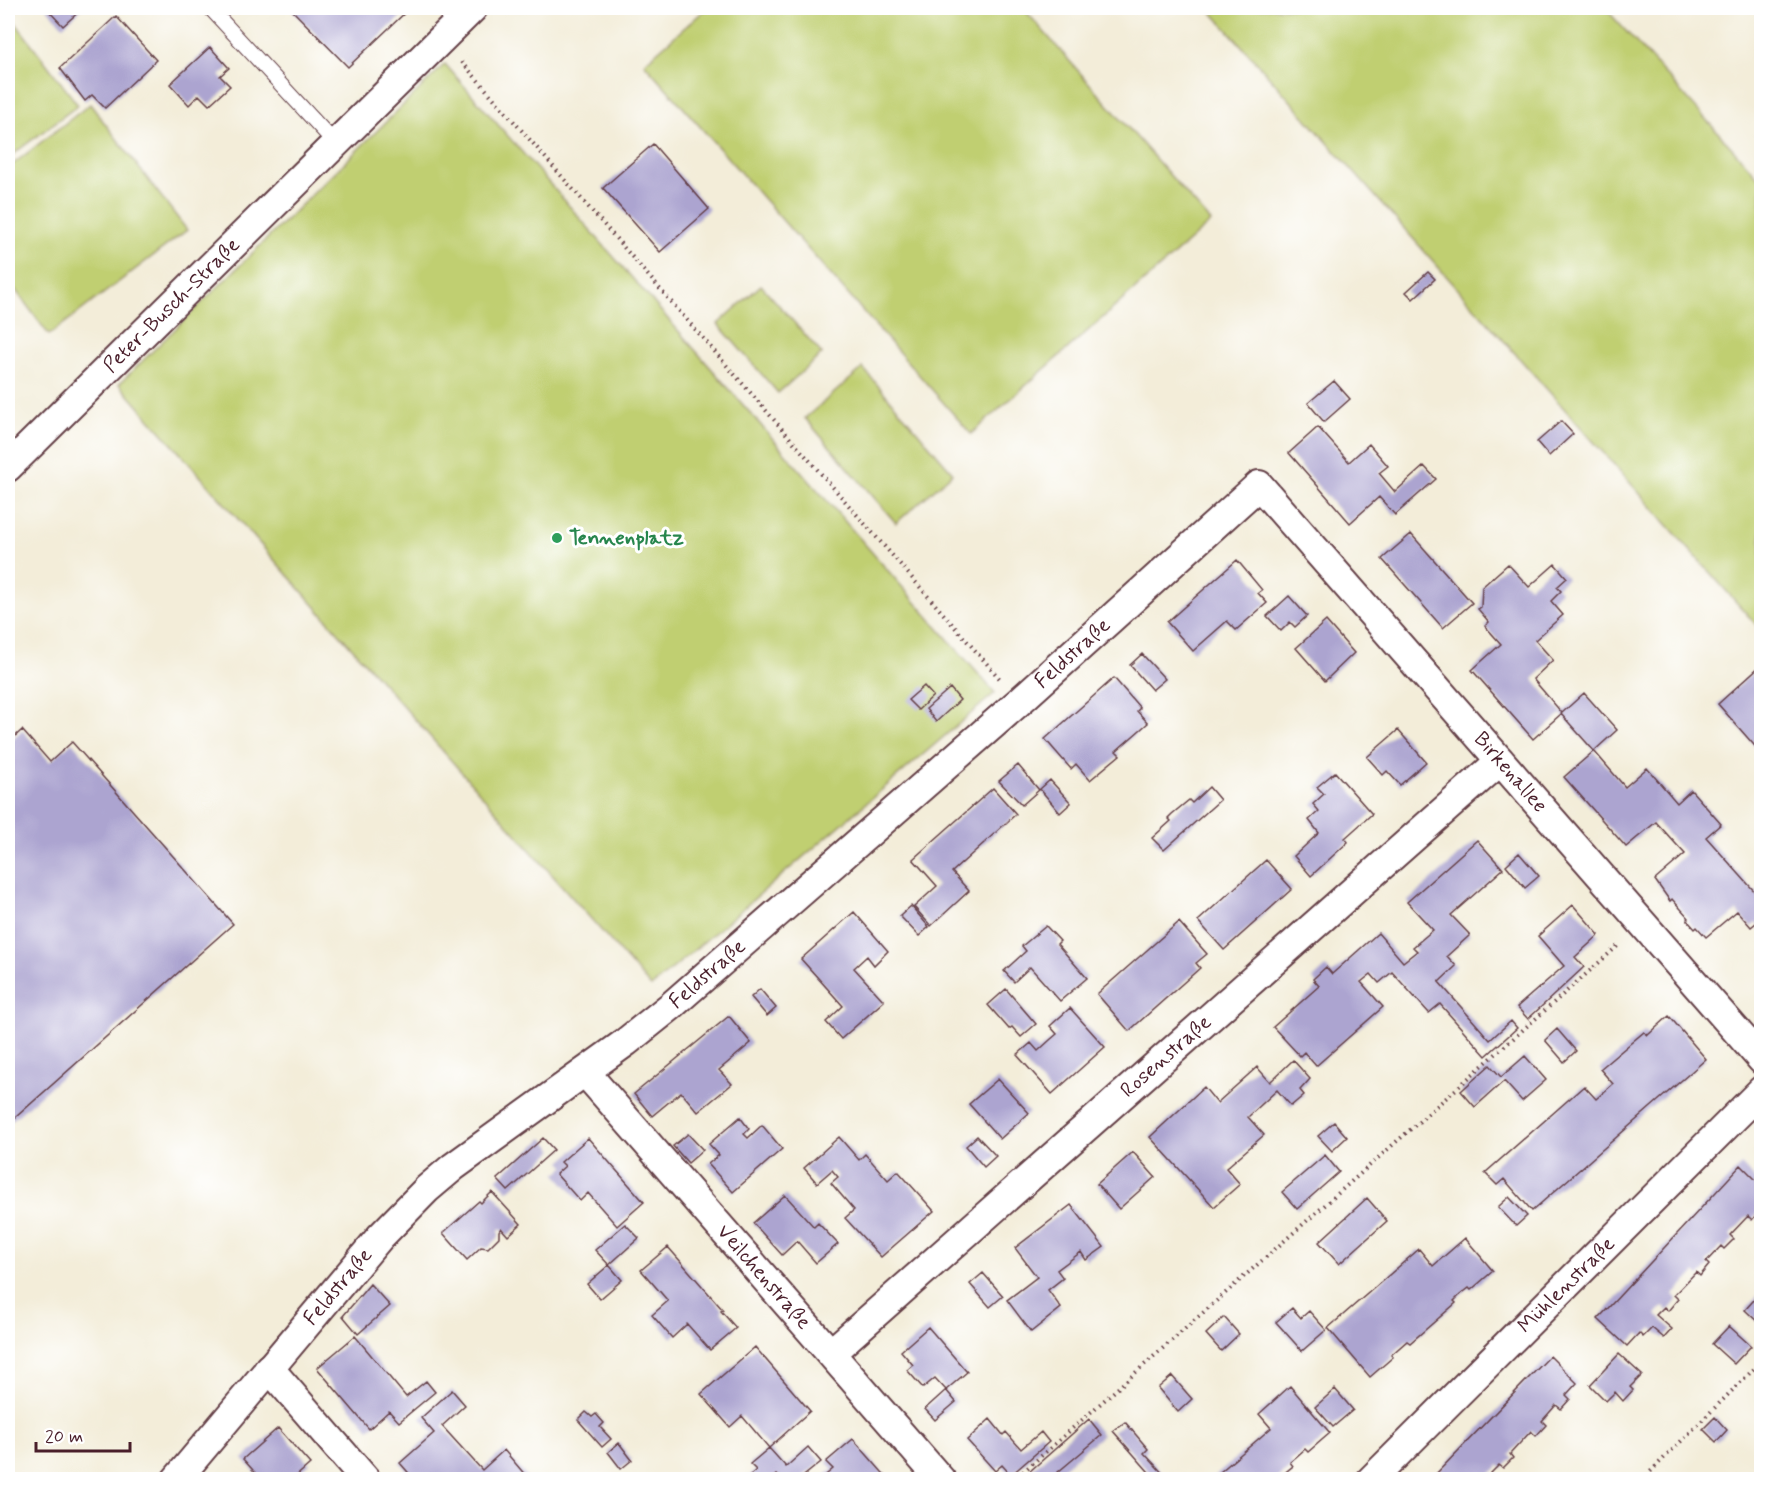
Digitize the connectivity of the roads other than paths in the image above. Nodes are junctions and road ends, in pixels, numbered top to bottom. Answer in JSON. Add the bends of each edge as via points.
{"nodes":[{"id":1,"x":210,"y":8,"type":"edge"},
{"id":2,"x":473,"y":8,"type":"edge"},
{"id":3,"x":335,"y":143,"type":"junction"},
{"id":4,"x":8,"y":467,"type":"edge"},
{"id":5,"x":1259,"y":485,"type":"joint"},
{"id":6,"x":1500,"y":761,"type":"junction"},
{"id":7,"x":1761,"y":1060,"type":"edge"},
{"id":8,"x":585,"y":1072,"type":"junction"},
{"id":9,"x":1761,"y":1089,"type":"edge"},
{"id":10,"x":832,"y":1352,"type":"junction"},
{"id":11,"x":269,"y":1368,"type":"junction"},
{"id":12,"x":176,"y":1479,"type":"edge"},
{"id":13,"x":366,"y":1479,"type":"edge"},
{"id":14,"x":941,"y":1479,"type":"edge"},
{"id":15,"x":1371,"y":1479,"type":"edge"}],
"edges":[{"from":1,"to":3,"type":"lane"},
{"from":2,"to":3,"type":"street","name":"Peter-Busch-Straße"},
{"from":3,"to":4,"type":"street","name":"Peter-Busch-Straße"},
{"from":5,"to":6,"type":"street","name":"Birkenallee"},
{"from":5,"to":8,"type":"street","name":"Feldstraße","via":[[1020,701],[671,1006]]},
{"from":6,"to":7,"type":"street","name":"Birkenallee"},
{"from":6,"to":10,"type":"street","name":"Rosenstraße"},
{"from":8,"to":10,"type":"street","name":"Veilchenstraße"},
{"from":8,"to":11,"type":"street","name":"Feldstraße","via":[[426,1189]]},
{"from":9,"to":15,"type":"street","name":"Mühlenstraße"},
{"from":10,"to":14,"type":"street","name":"Veilchenstraße"},
{"from":11,"to":12,"type":"street","name":"Feldstraße"},
{"from":11,"to":13,"type":"street"}]}
